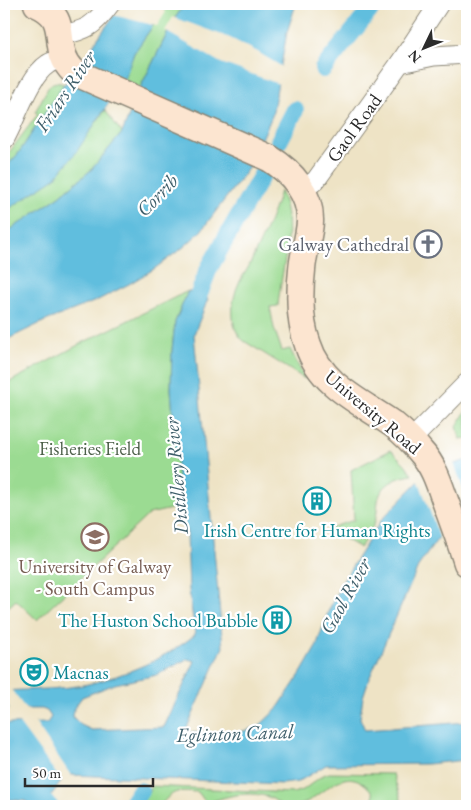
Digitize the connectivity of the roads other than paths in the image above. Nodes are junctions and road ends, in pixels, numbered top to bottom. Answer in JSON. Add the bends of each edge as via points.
{"nodes":[{"id":1,"x":37,"y":4,"type":"edge"},
{"id":2,"x":110,"y":4,"type":"edge"},
{"id":3,"x":439,"y":4,"type":"edge"},
{"id":4,"x":467,"y":54,"type":"edge"},
{"id":5,"x":65,"y":56,"type":"junction"},
{"id":6,"x":400,"y":63,"type":"junction"},
{"id":7,"x":11,"y":106,"type":"edge"},
{"id":8,"x":4,"y":140,"type":"edge"},
{"id":9,"x":303,"y":190,"type":"junction"},
{"id":10,"x":467,"y":383,"type":"edge"},
{"id":11,"x":411,"y":440,"type":"junction"},
{"id":12,"x":467,"y":563,"type":"edge"}],
"edges":[{"from":1,"to":5,"type":"main road","via":[[57,18]]},
{"from":2,"to":5,"type":"street"},
{"from":3,"to":6,"type":"street","name":"Gaol Road"},
{"from":4,"to":6,"type":"street"},
{"from":5,"to":7,"type":"street","via":[[48,64]]},
{"from":5,"to":9,"type":"main road","name":"University Road","via":[[284,168]]},
{"from":6,"to":9,"type":"street","name":"Gaol Road","via":[[316,180]]},
{"from":7,"to":8,"type":"street","via":[[11,128]]},
{"from":9,"to":11,"type":"main road","name":"University Road","via":[[310,221],[299,300],[302,325],[314,361],[338,388]]},
{"from":10,"to":11,"type":"street"},
{"from":11,"to":12,"type":"main road","name":"University Road","via":[[434,470]]}]}
